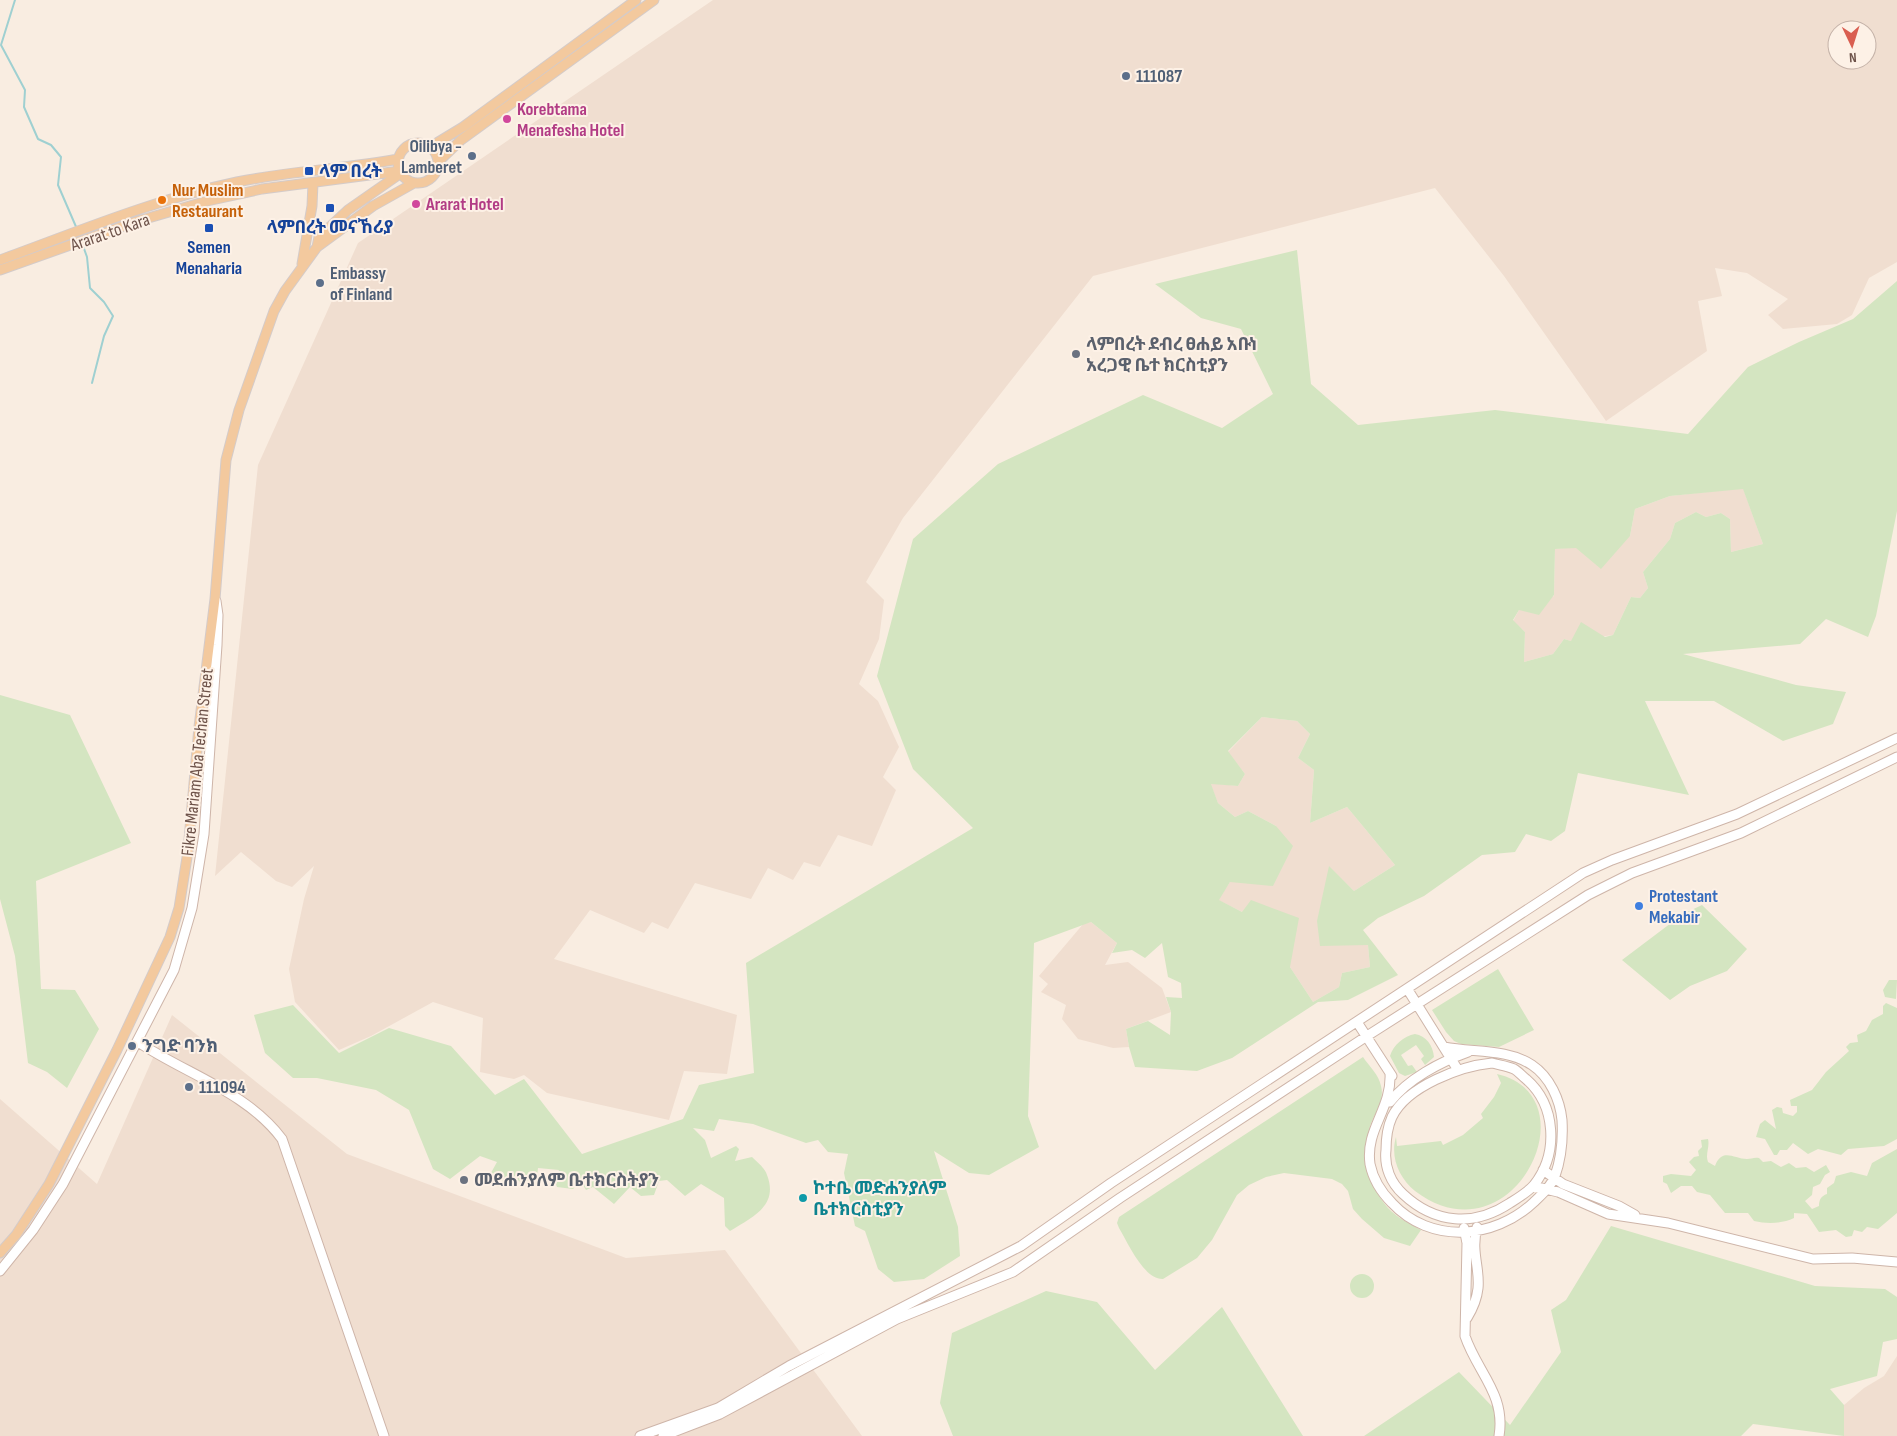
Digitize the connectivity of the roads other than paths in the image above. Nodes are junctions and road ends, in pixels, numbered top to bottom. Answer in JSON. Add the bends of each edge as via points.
{"nodes":[{"id":1,"x":636,"y":0,"type":"edge"},
{"id":2,"x":654,"y":0,"type":"edge"},
{"id":3,"x":430,"y":147,"type":"junction"},
{"id":4,"x":398,"y":159,"type":"junction"},
{"id":5,"x":439,"y":161,"type":"junction"},
{"id":6,"x":400,"y":172,"type":"junction"},
{"id":7,"x":314,"y":183,"type":"junction"},
{"id":8,"x":414,"y":183,"type":"junction"},
{"id":9,"x":317,"y":247,"type":"junction"},
{"id":10,"x":0,"y":260,"type":"edge"},
{"id":11,"x":302,"y":268,"type":"junction"},
{"id":12,"x":0,"y":270,"type":"edge"},
{"id":13,"x":215,"y":599,"type":"junction"},
{"id":14,"x":1897,"y":738,"type":"edge"},
{"id":15,"x":1897,"y":757,"type":"edge"},
{"id":16,"x":1473,"y":947,"type":"junction"},
{"id":17,"x":1483,"y":962,"type":"junction"},
{"id":18,"x":1408,"y":990,"type":"junction"},
{"id":19,"x":1418,"y":1004,"type":"junction"},
{"id":20,"x":1357,"y":1022,"type":"junction"},
{"id":21,"x":1367,"y":1036,"type":"junction"},
{"id":22,"x":138,"y":1042,"type":"junction"},
{"id":23,"x":1444,"y":1047,"type":"junction"},
{"id":24,"x":1470,"y":1051,"type":"junction"},
{"id":25,"x":1451,"y":1058,"type":"junction"},
{"id":26,"x":1458,"y":1070,"type":"junction"},
{"id":27,"x":1390,"y":1073,"type":"junction"},
{"id":28,"x":1400,"y":1088,"type":"junction"},
{"id":29,"x":1407,"y":1099,"type":"junction"},
{"id":30,"x":1385,"y":1108,"type":"junction"},
{"id":31,"x":1543,"y":1170,"type":"junction"},
{"id":32,"x":1555,"y":1176,"type":"junction"},
{"id":33,"x":1533,"y":1186,"type":"junction"},
{"id":34,"x":1548,"y":1190,"type":"junction"},
{"id":35,"x":1479,"y":1218,"type":"junction"},
{"id":36,"x":1640,"y":1218,"type":"junction"},
{"id":37,"x":1462,"y":1221,"type":"junction"},
{"id":38,"x":1476,"y":1231,"type":"junction"},
{"id":39,"x":1465,"y":1233,"type":"junction"},
{"id":40,"x":0,"y":1253,"type":"edge"},
{"id":41,"x":1897,"y":1262,"type":"edge"},
{"id":42,"x":0,"y":1271,"type":"edge"},
{"id":43,"x":895,"y":1316,"type":"junction"},
{"id":44,"x":1467,"y":1318,"type":"junction"},
{"id":45,"x":858,"y":1335,"type":"junction"},
{"id":46,"x":384,"y":1436,"type":"edge"},
{"id":47,"x":640,"y":1436,"type":"edge"},
{"id":48,"x":663,"y":1436,"type":"edge"},
{"id":49,"x":1500,"y":1436,"type":"edge"}],
"edges":[{"from":1,"to":3,"type":"main road","via":[[462,128]]},
{"from":2,"to":5,"type":"main road","via":[[461,140]]},
{"from":3,"to":4,"type":"main road","via":[[414,144],[403,150]]},
{"from":3,"to":5,"type":"main road"},
{"from":4,"to":6,"type":"main road"},
{"from":4,"to":10,"type":"main road","name":"Ararat to Kara","via":[[237,182],[182,197]]},
{"from":5,"to":8,"type":"main road","via":[[432,179]]},
{"from":6,"to":7,"type":"main road","name":"Ararat to Kara"},
{"from":6,"to":8,"type":"main road"},
{"from":6,"to":9,"type":"main road","name":"Fikre Mariam Aba Techan Street","via":[[337,219],[319,237]]},
{"from":7,"to":11,"type":"main road"},
{"from":7,"to":12,"type":"main road","name":"Ararat to Kara","via":[[207,201],[138,221]]},
{"from":8,"to":9,"type":"main road","name":"Fikre Mariam Aba Techan Street","via":[[373,206]]},
{"from":9,"to":11,"type":"main road","name":"Fikre Mariam Aba Techan Street"},
{"from":11,"to":13,"type":"main road","name":"Fikre Mariam Aba Techan Street","via":[[274,311],[239,410],[226,460]]},
{"from":13,"to":22,"type":"main road","via":[[218,614],[216,660],[204,834],[197,881],[174,970]]},
{"from":13,"to":40,"type":"main road","name":"Fikre Mariam Aba Techan Street","via":[[198,727],[184,882],[170,937],[49,1184],[16,1235]]},
{"from":14,"to":16,"type":"main road","via":[[1737,814],[1583,873]]},
{"from":15,"to":17,"type":"main road","via":[[1741,833],[1608,884]]},
{"from":16,"to":17,"type":"main road"},
{"from":16,"to":18,"type":"main road"},
{"from":17,"to":19,"type":"main road"},
{"from":18,"to":19,"type":"main road"},
{"from":18,"to":20,"type":"main road"},
{"from":19,"to":21,"type":"main road"},
{"from":19,"to":23,"type":"main road"},
{"from":20,"to":21,"type":"main road"},
{"from":20,"to":43,"type":"main road","via":[[1111,1183],[1022,1246]]},
{"from":21,"to":27,"type":"main road"},
{"from":21,"to":43,"type":"main road","via":[[1013,1272]]},
{"from":22,"to":42,"type":"main road","via":[[63,1184],[33,1230]]},
{"from":22,"to":46,"type":"main road","via":[[242,1101],[264,1117],[282,1139]]},
{"from":23,"to":24,"type":"main road"},
{"from":23,"to":25,"type":"main road"},
{"from":24,"to":25,"type":"main road"},
{"from":24,"to":32,"type":"main road","via":[[1512,1056],[1533,1066],[1549,1083],[1561,1108],[1563,1134]]},
{"from":25,"to":26,"type":"main road"},
{"from":25,"to":28,"type":"main road"},
{"from":26,"to":29,"type":"main road"},
{"from":26,"to":31,"type":"main road","via":[[1492,1063],[1515,1070],[1537,1089],[1550,1124],[1550,1144]]},
{"from":27,"to":28,"type":"main road"},
{"from":27,"to":30,"type":"main road","via":[[1391,1089]]},
{"from":28,"to":29,"type":"main road"},
{"from":28,"to":30,"type":"main road"},
{"from":29,"to":37,"type":"main road","via":[[1393,1115],[1387,1130],[1387,1170],[1396,1187],[1412,1202],[1427,1211]]},
{"from":30,"to":39,"type":"main road","via":[[1374,1127],[1370,1143],[1370,1164],[1380,1191],[1398,1210],[1420,1225]]},
{"from":31,"to":32,"type":"main road"},
{"from":31,"to":33,"type":"main road"},
{"from":32,"to":34,"type":"main road"},
{"from":32,"to":36,"type":"main road","via":[[1563,1184]]},
{"from":33,"to":34,"type":"main road"},
{"from":33,"to":35,"type":"main road","via":[[1499,1211]]},
{"from":34,"to":36,"type":"main road","via":[[1608,1214]]},
{"from":34,"to":38,"type":"main road","via":[[1525,1211],[1500,1225]]},
{"from":35,"to":37,"type":"main road"},
{"from":35,"to":38,"type":"main road"},
{"from":36,"to":41,"type":"main road","via":[[1813,1259]]},
{"from":37,"to":39,"type":"main road"},
{"from":38,"to":39,"type":"main road"},
{"from":38,"to":44,"type":"main road","via":[[1480,1287]]},
{"from":39,"to":44,"type":"main road"},
{"from":43,"to":45,"type":"main road"},
{"from":44,"to":49,"type":"main road","via":[[1465,1336],[1494,1390],[1499,1409]]},
{"from":45,"to":47,"type":"main road","via":[[789,1366],[718,1408]]},
{"from":45,"to":48,"type":"main road","via":[[720,1414]]}]}
